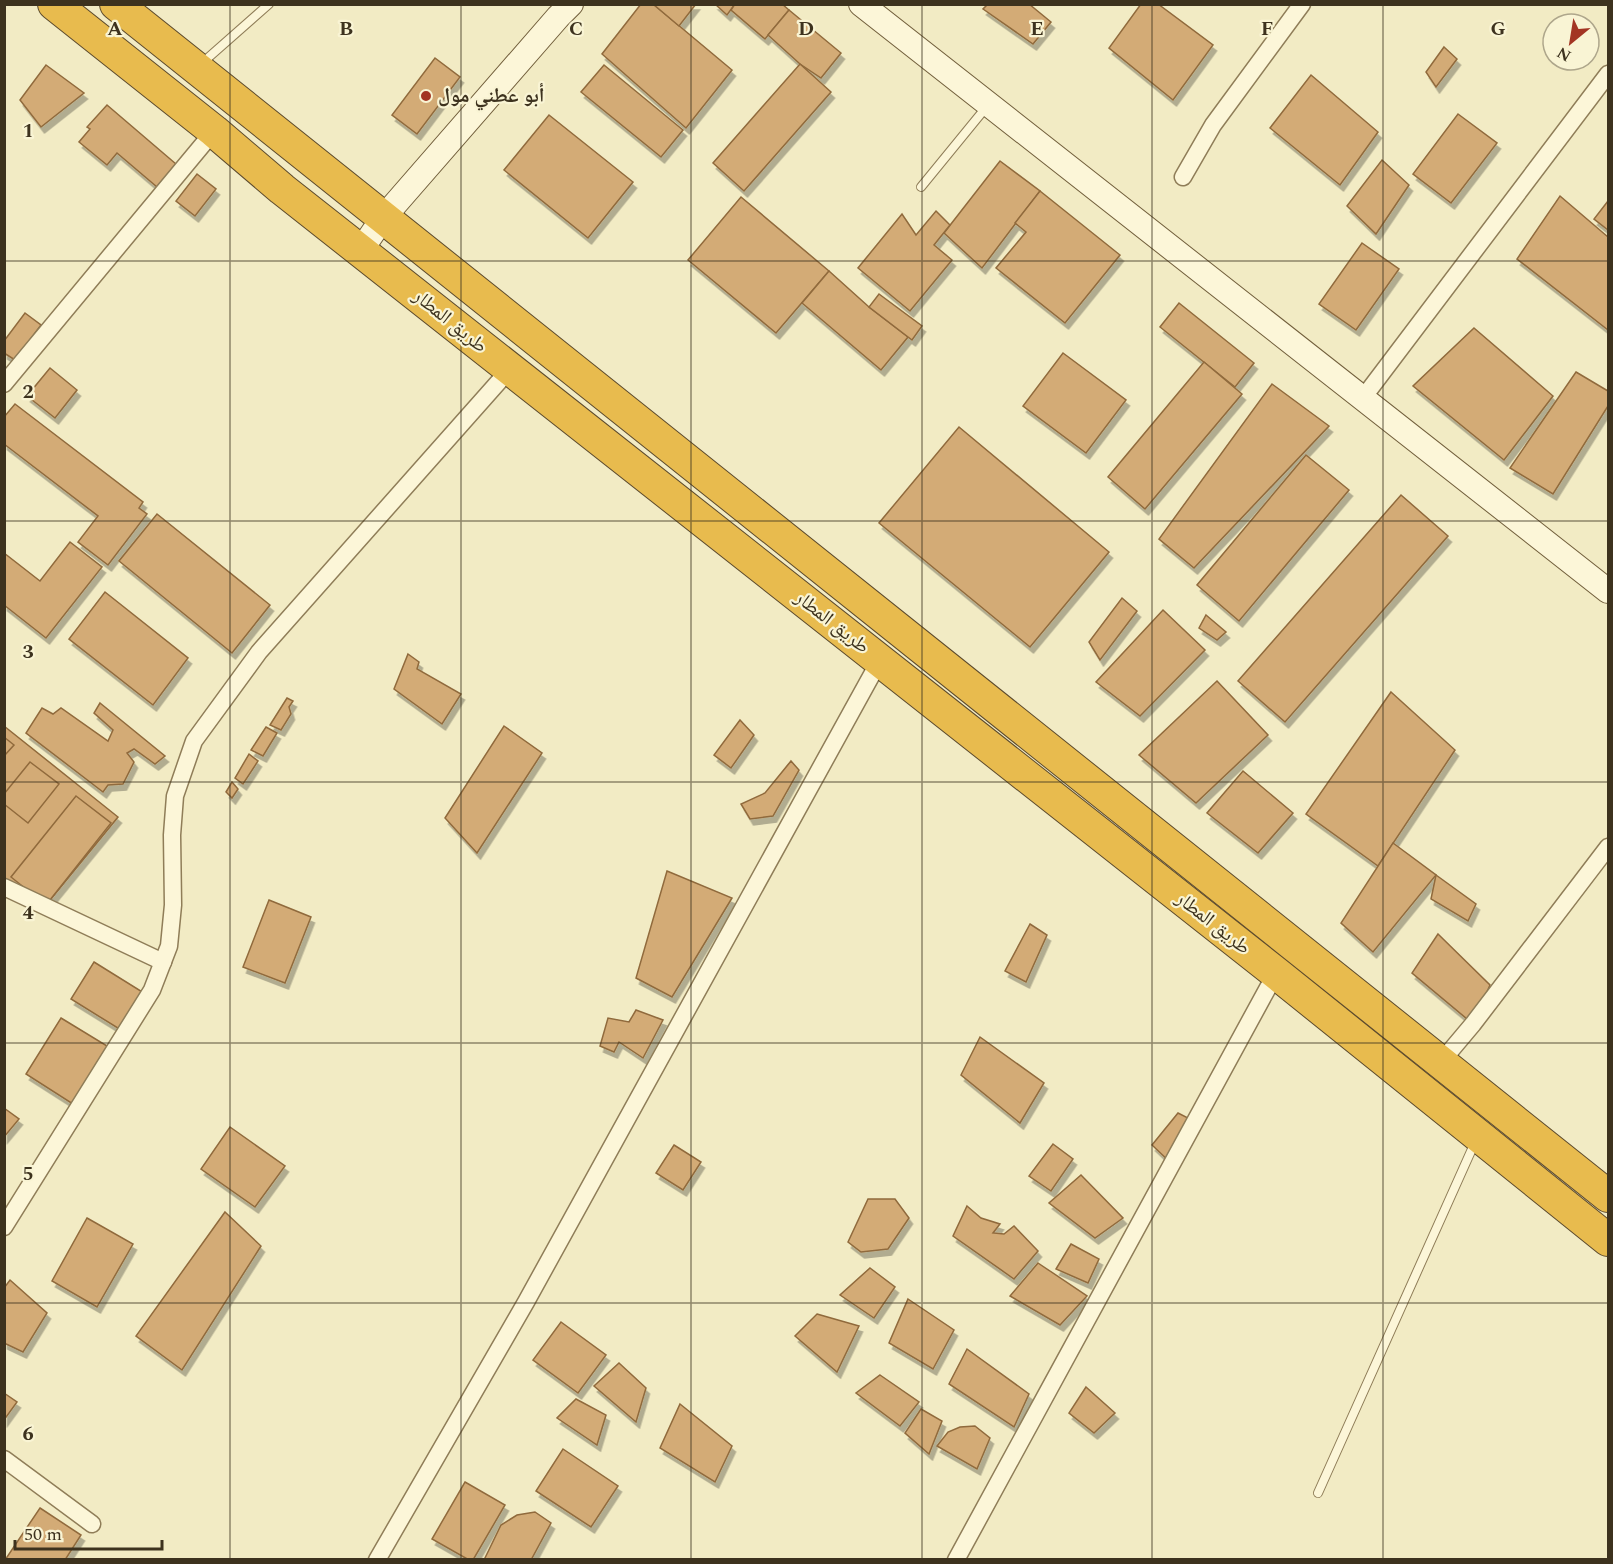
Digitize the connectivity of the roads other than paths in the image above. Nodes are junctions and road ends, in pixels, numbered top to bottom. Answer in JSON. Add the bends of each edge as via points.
{"nodes":[{"id":1,"x":54,"y":4,"type":"edge"},
{"id":2,"x":116,"y":4,"type":"edge"},
{"id":3,"x":269,"y":4,"type":"edge"},
{"id":4,"x":861,"y":4,"type":"edge"},
{"id":5,"x":1302,"y":4,"type":"edge"},
{"id":6,"x":565,"y":9,"type":"edge"},
{"id":7,"x":197,"y":69,"type":"junction"},
{"id":8,"x":1608,"y":74,"type":"edge"},
{"id":9,"x":988,"y":105,"type":"junction"},
{"id":10,"x":214,"y":131,"type":"junction"},
{"id":11,"x":1184,"y":177,"type":"dead end"},
{"id":12,"x":921,"y":187,"type":"dead end"},
{"id":13,"x":383,"y":218,"type":"junction"},
{"id":14,"x":361,"y":250,"type":"junction"},
{"id":15,"x":510,"y":369,"type":"junction"},
{"id":16,"x":4,"y":384,"type":"edge"},
{"id":17,"x":1363,"y":398,"type":"junction"},
{"id":18,"x":1608,"y":591,"type":"edge"},
{"id":19,"x":880,"y":660,"type":"junction"},
{"id":20,"x":1608,"y":847,"type":"edge"},
{"id":21,"x":4,"y":887,"type":"edge"},
{"id":22,"x":163,"y":962,"type":"junction"},
{"id":23,"x":1276,"y":974,"type":"junction"},
{"id":24,"x":1441,"y":1062,"type":"junction"},
{"id":25,"x":1478,"y":1136,"type":"junction"},
{"id":26,"x":1608,"y":1196,"type":"edge"},
{"id":27,"x":7,"y":1218,"type":"edge"},
{"id":28,"x":1604,"y":1225,"type":"edge"},
{"id":29,"x":4,"y":1459,"type":"edge"},
{"id":30,"x":1318,"y":1493,"type":"dead end"},
{"id":31,"x":92,"y":1524,"type":"dead end"},
{"id":32,"x":377,"y":1560,"type":"edge"},
{"id":33,"x":956,"y":1560,"type":"edge"}],
"edges":[{"from":1,"to":10,"type":"highway","name":"طريق المطار"},
{"from":2,"to":7,"type":"highway","name":"طريق المطار"},
{"from":3,"to":7,"type":"lane"},
{"from":4,"to":9,"type":"street"},
{"from":5,"to":11,"type":"street","via":[[1214,125]]},
{"from":6,"to":13,"type":"street"},
{"from":7,"to":13,"type":"highway","name":"طريق المطار"},
{"from":8,"to":17,"type":"street"},
{"from":9,"to":12,"type":"lane"},
{"from":9,"to":17,"type":"street"},
{"from":10,"to":14,"type":"highway","name":"طريق المطار"},
{"from":10,"to":16,"type":"street"},
{"from":13,"to":14,"type":"street"},
{"from":13,"to":24,"type":"highway","name":"طريق المطار"},
{"from":14,"to":15,"type":"highway","name":"طريق المطار"},
{"from":15,"to":19,"type":"highway","name":"طريق المطار"},
{"from":15,"to":22,"type":"street","via":[[259,652],[194,741],[175,796],[173,905],[169,946]]},
{"from":17,"to":18,"type":"street"},
{"from":19,"to":23,"type":"highway","name":"طريق المطار"},
{"from":19,"to":32,"type":"street","via":[[526,1302]]},
{"from":20,"to":24,"type":"street"},
{"from":21,"to":22,"type":"street"},
{"from":22,"to":27,"type":"street","via":[[152,990]]},
{"from":23,"to":25,"type":"highway","name":"طريق المطار"},
{"from":23,"to":33,"type":"street"},
{"from":24,"to":26,"type":"highway","name":"طريق المطار"},
{"from":25,"to":28,"type":"highway","name":"طريق المطار"},
{"from":25,"to":30,"type":"lane"},
{"from":29,"to":31,"type":"street"}]}
